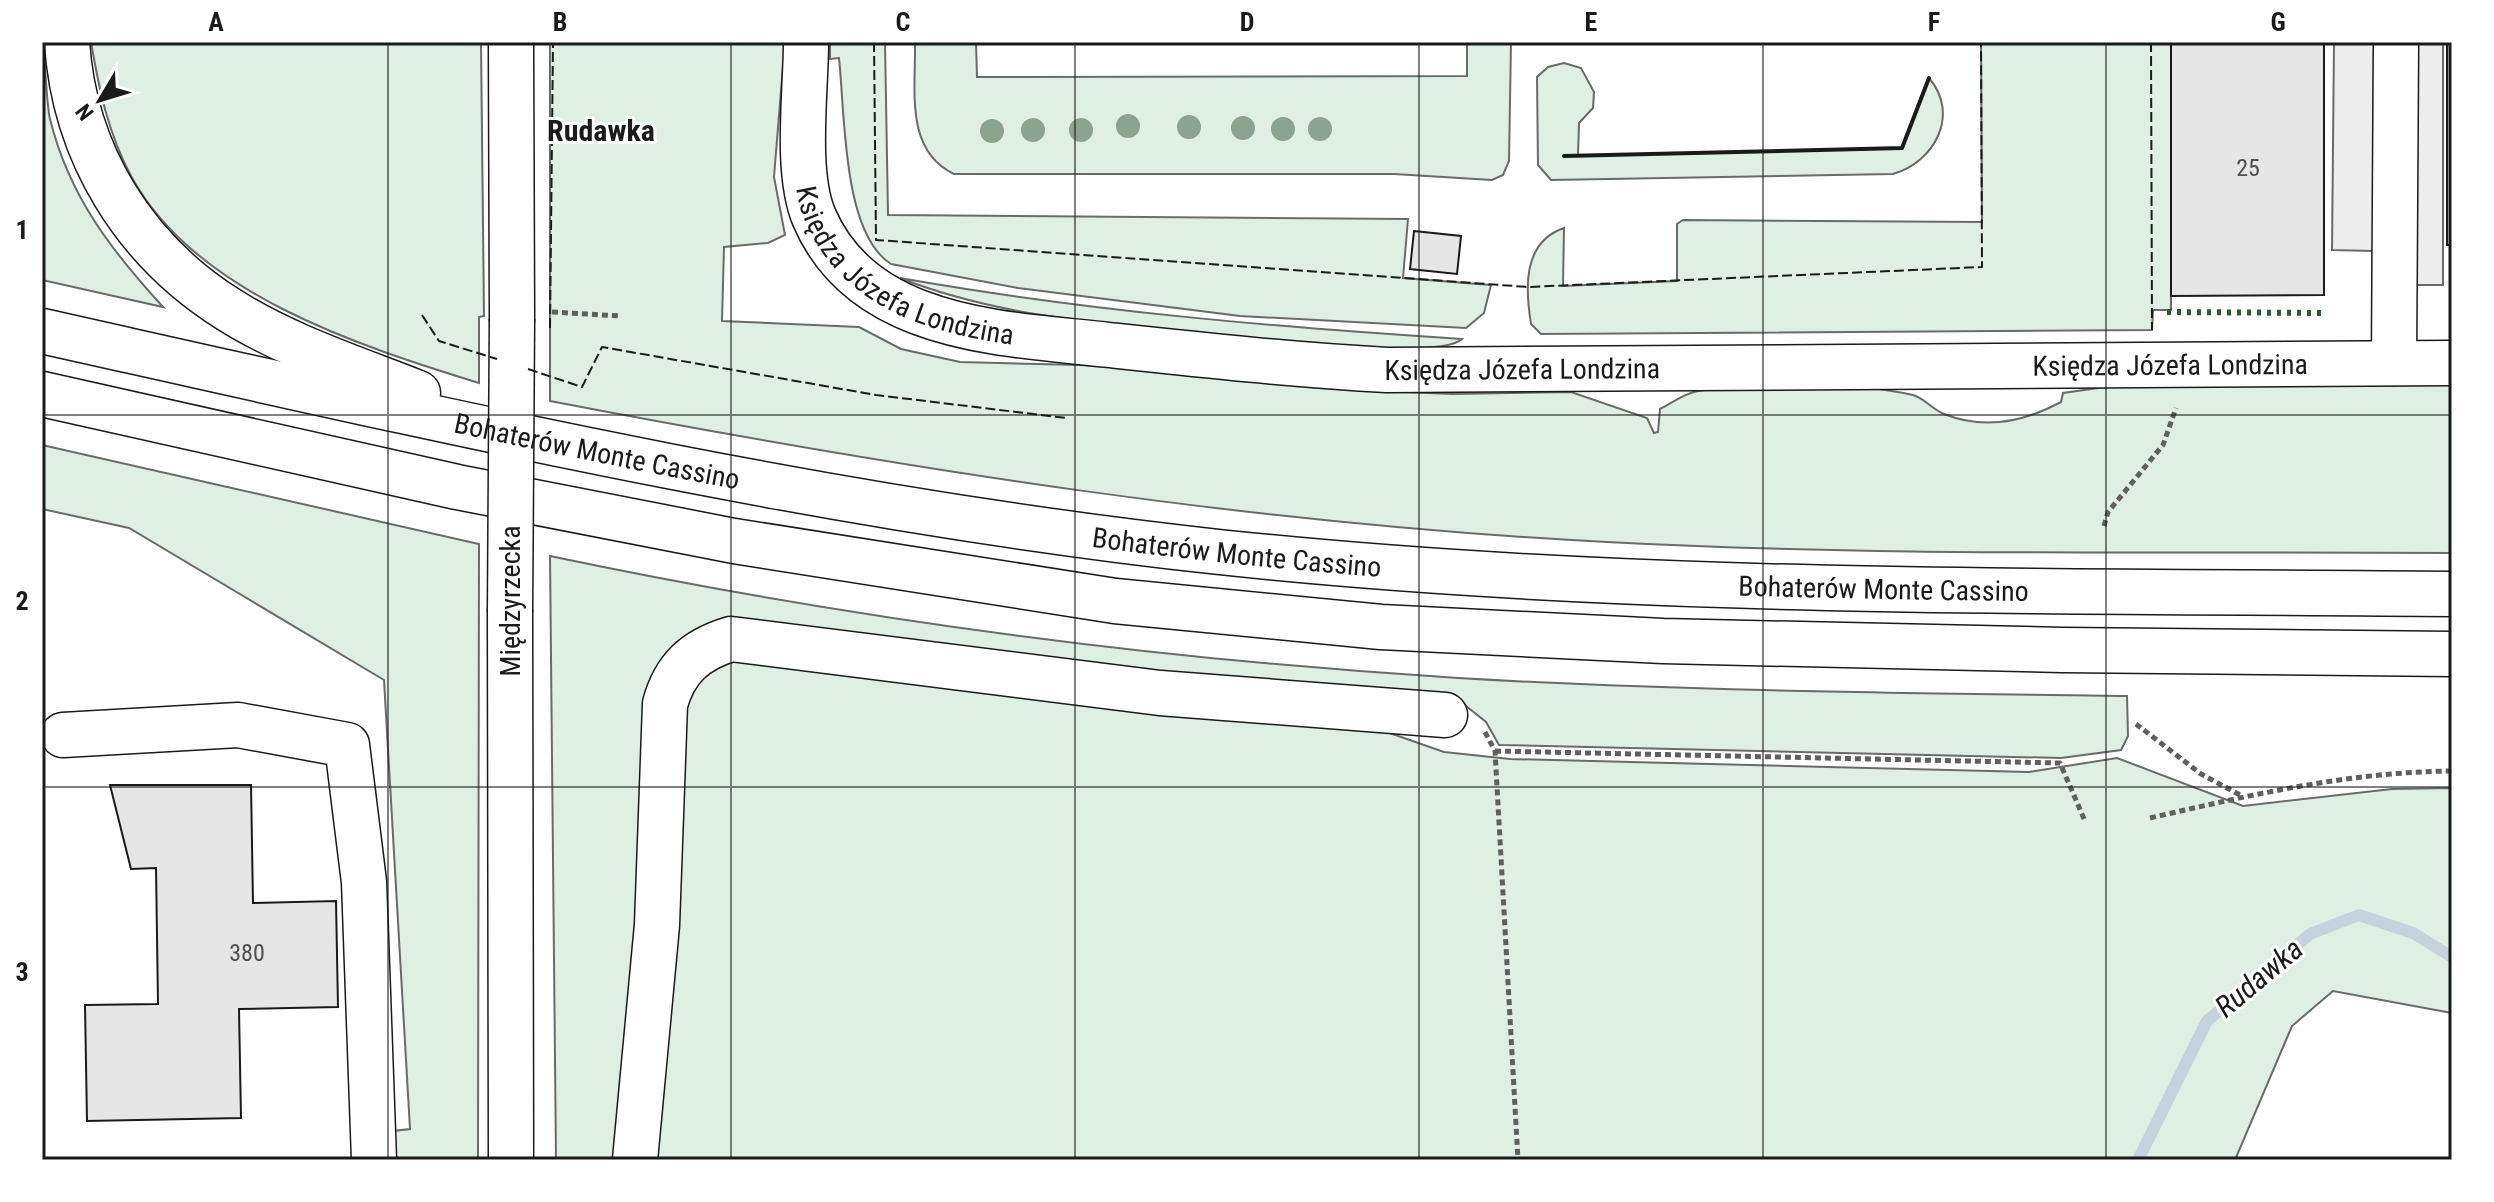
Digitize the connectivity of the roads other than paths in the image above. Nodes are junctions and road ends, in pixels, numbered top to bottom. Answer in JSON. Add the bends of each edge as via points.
{"nodes":[{"id":1,"x":67,"y":42,"type":"edge"},
{"id":2,"x":511,"y":42,"type":"edge"},
{"id":3,"x":806,"y":42,"type":"edge"},
{"id":4,"x":2396,"y":42,"type":"edge"},
{"id":5,"x":42,"y":331,"type":"edge"},
{"id":6,"x":2394,"y":363,"type":"junction"},
{"id":7,"x":2452,"y":363,"type":"edge"},
{"id":8,"x":42,"y":394,"type":"edge"},
{"id":9,"x":547,"y":443,"type":"junction"},
{"id":10,"x":2452,"y":594,"type":"edge"},
{"id":11,"x":2452,"y":654,"type":"edge"},
{"id":12,"x":1445,"y":715,"type":"road end"},
{"id":13,"x":63,"y":735,"type":"dead end"},
{"id":14,"x":374,"y":1160,"type":"edge"},
{"id":15,"x":511,"y":1160,"type":"edge"},
{"id":16,"x":635,"y":1160,"type":"edge"}],
"edges":[{"from":1,"to":9,"type":"main road","via":[[76,108],[105,182],[130,219],[185,278],[267,331]]},
{"from":2,"to":15,"type":"main road","name":"Międzyrzecka","bridge":true,"via":[[532,316],[510,612]]},
{"from":3,"to":6,"type":"main road","name":"Księdza Józefa Londzina","via":[[807,184],[812,214],[826,241],[867,285],[919,312],[961,324],[1022,336],[1387,370]]},
{"from":4,"to":6,"type":"main road"},
{"from":5,"to":9,"type":"main road","name":"Bohaterów Monte Cassino"},
{"from":6,"to":7,"type":"main road","name":"Księdza Józefa Londzina"},
{"from":8,"to":11,"type":"main road","name":"Bohaterów Monte Cassino","via":[[457,487],[734,541],[1115,601],[1381,627],[1663,641]]},
{"from":9,"to":10,"type":"main road","name":"Bohaterów Monte Cassino","via":[[799,493],[995,524],[1389,568],[1660,583]]},
{"from":12,"to":16,"type":"main road","via":[[1160,693],[731,639],[708,646],[671,681],[665,704],[657,925]]},
{"from":13,"to":14,"type":"main road","via":[[238,725],[347,745],[364,882]]}]}
